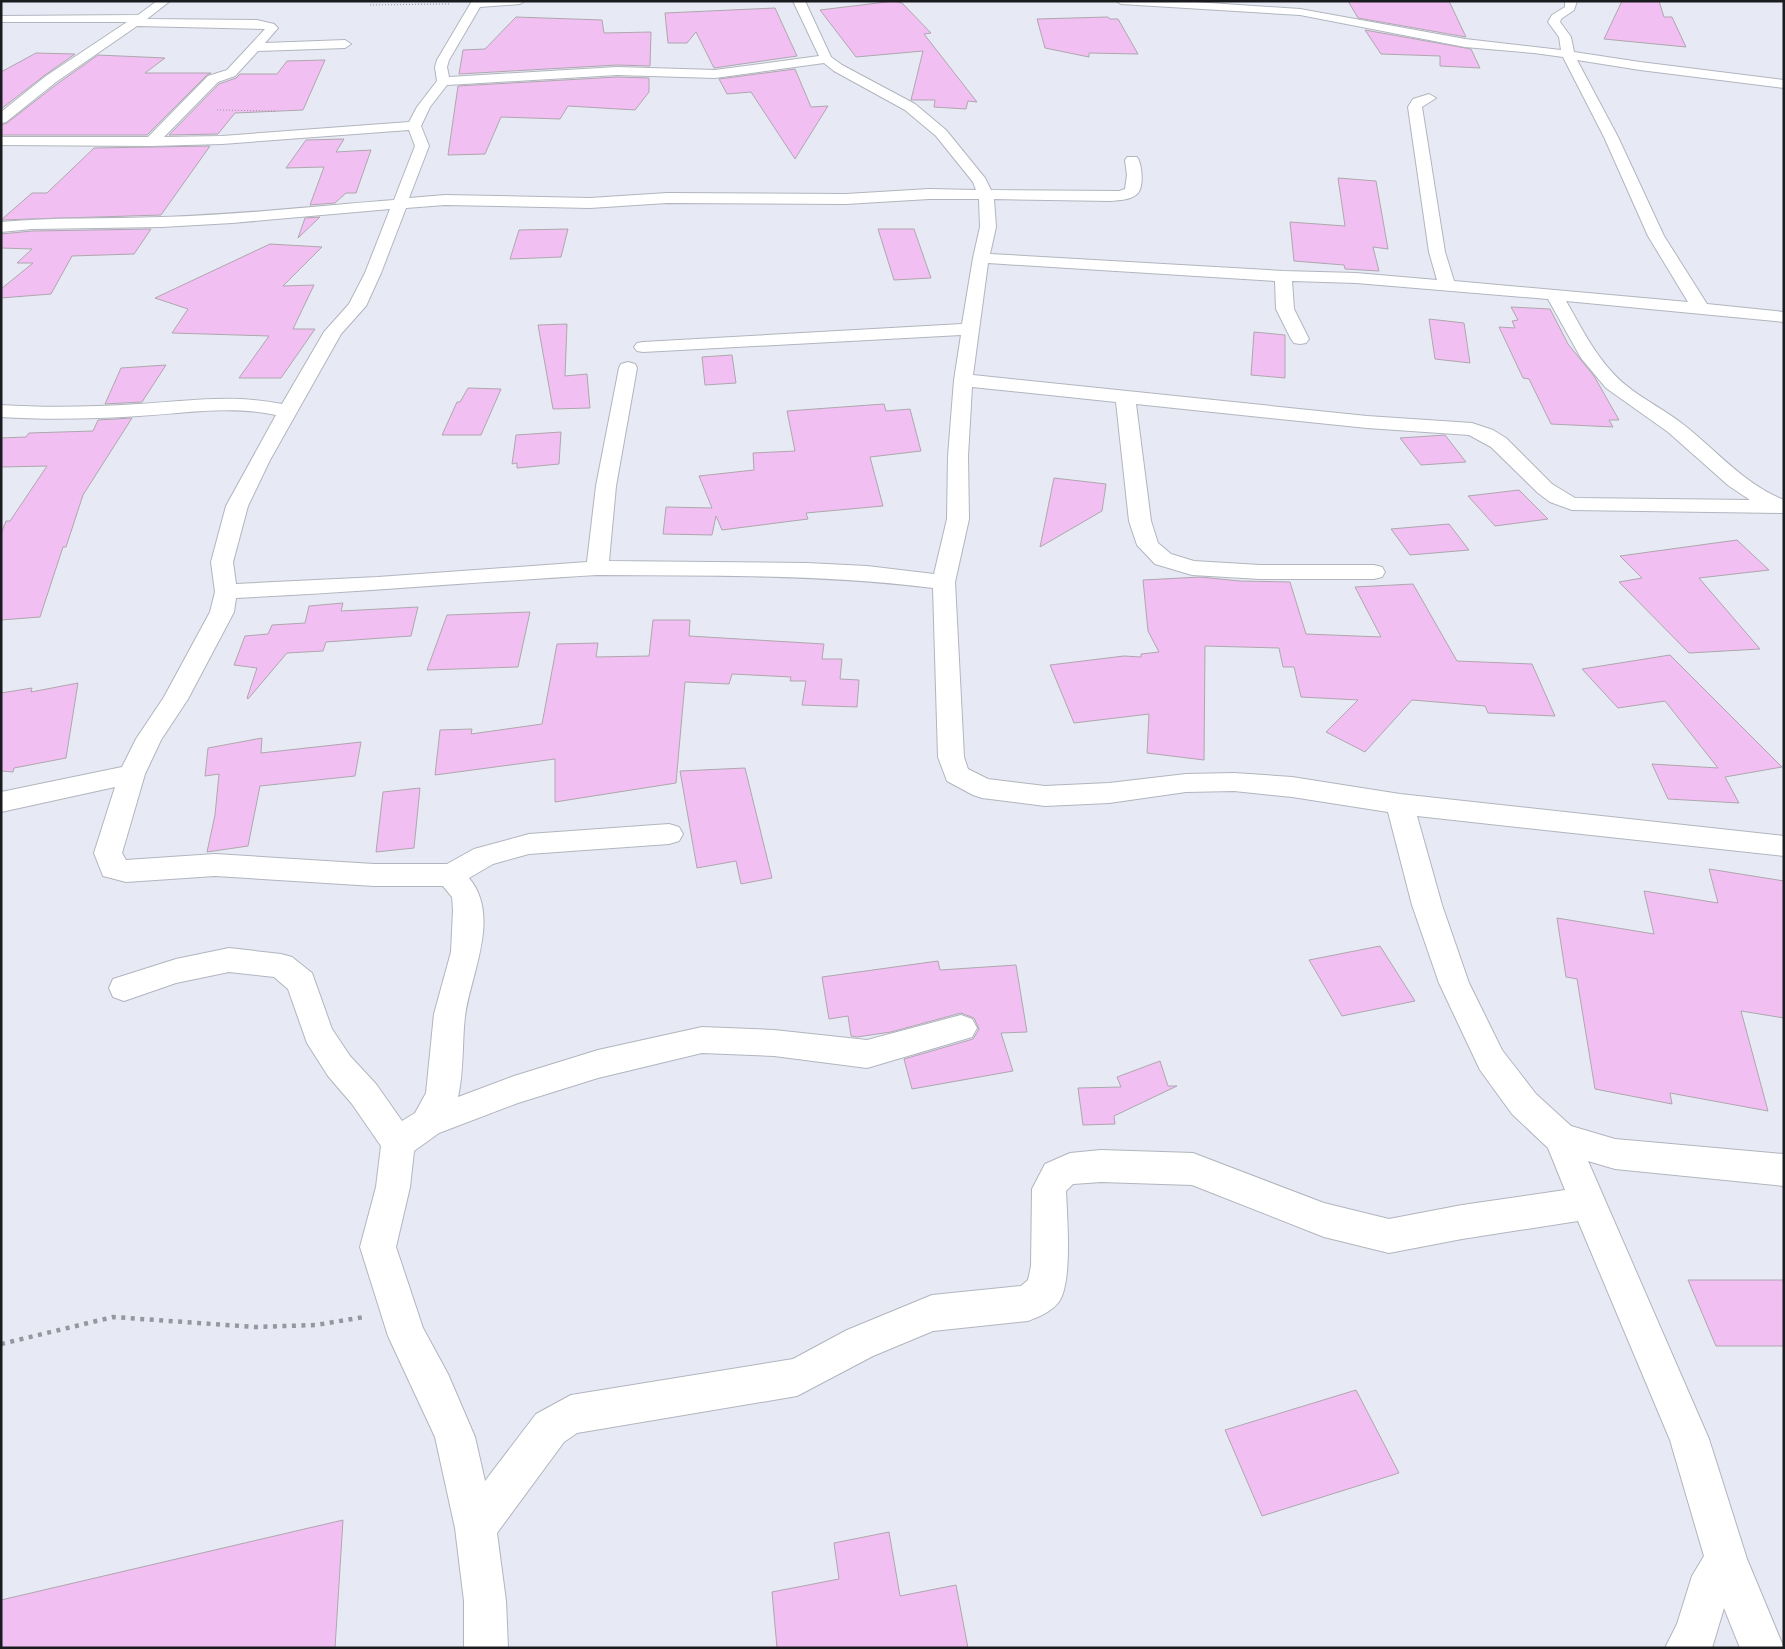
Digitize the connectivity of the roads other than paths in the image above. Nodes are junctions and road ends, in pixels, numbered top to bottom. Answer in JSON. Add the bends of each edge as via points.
{"nodes":[{"id":1,"x":166,"y":1,"type":"edge"},
{"id":2,"x":520,"y":1,"type":"edge"},
{"id":3,"x":799,"y":1,"type":"edge"},
{"id":4,"x":1121,"y":1,"type":"edge"},
{"id":5,"x":1572,"y":1,"type":"edge"},
{"id":6,"x":477,"y":2,"type":"edge"},
{"id":7,"x":16,"y":6,"type":"dead end"},
{"id":8,"x":1,"y":17,"type":"edge"},
{"id":9,"x":137,"y":20,"type":"junction"},
{"id":10,"x":345,"y":44,"type":"dead end"},
{"id":11,"x":256,"y":47,"type":"junction"},
{"id":12,"x":1568,"y":55,"type":"junction"},
{"id":13,"x":826,"y":59,"type":"junction"},
{"id":14,"x":443,"y":82,"type":"junction"},
{"id":15,"x":1784,"y":84,"type":"edge"},
{"id":16,"x":1429,"y":98,"type":"dead end"},
{"id":17,"x":1,"y":119,"type":"edge"},
{"id":18,"x":414,"y":126,"type":"junction"},
{"id":19,"x":1,"y":141,"type":"edge"},
{"id":20,"x":151,"y":142,"type":"junction"},
{"id":21,"x":1132,"y":160,"type":"dead end"},
{"id":22,"x":986,"y":195,"type":"junction"},
{"id":23,"x":400,"y":204,"type":"junction"},
{"id":24,"x":1,"y":227,"type":"edge"},
{"id":25,"x":981,"y":258,"type":"junction"},
{"id":26,"x":1283,"y":276,"type":"junction"},
{"id":27,"x":1447,"y":286,"type":"junction"},
{"id":28,"x":1554,"y":295,"type":"junction"},
{"id":29,"x":1701,"y":308,"type":"junction"},
{"id":30,"x":1784,"y":317,"type":"edge"},
{"id":31,"x":971,"y":329,"type":"junction"},
{"id":32,"x":1300,"y":339,"type":"dead end"},
{"id":33,"x":643,"y":348,"type":"dead end"},
{"id":34,"x":628,"y":368,"type":"dead end"},
{"id":35,"x":963,"y":380,"type":"junction"},
{"id":36,"x":1125,"y":396,"type":"junction"},
{"id":37,"x":1,"y":411,"type":"edge"},
{"id":38,"x":287,"y":411,"type":"junction"},
{"id":39,"x":1784,"y":507,"type":"edge"},
{"id":40,"x":597,"y":568,"type":"junction"},
{"id":41,"x":1374,"y":572,"type":"dead end"},
{"id":42,"x":944,"y":582,"type":"junction"},
{"id":43,"x":226,"y":592,"type":"junction"},
{"id":44,"x":132,"y":774,"type":"junction"},
{"id":45,"x":1,"y":802,"type":"edge"},
{"id":46,"x":1400,"y":804,"type":"junction"},
{"id":47,"x":669,"y":834,"type":"dead end"},
{"id":48,"x":1784,"y":846,"type":"edge"},
{"id":49,"x":451,"y":876,"type":"junction"},
{"id":50,"x":124,"y":988,"type":"dead end"},
{"id":51,"x":961,"y":1028,"type":"dead end"},
{"id":52,"x":427,"y":1123,"type":"junction"},
{"id":53,"x":1561,"y":1138,"type":"junction"},
{"id":54,"x":398,"y":1143,"type":"junction"},
{"id":55,"x":1784,"y":1170,"type":"edge"},
{"id":56,"x":1589,"y":1203,"type":"junction"},
{"id":57,"x":476,"y":1528,"type":"junction"},
{"id":58,"x":1726,"y":1559,"type":"junction"},
{"id":59,"x":486,"y":1648,"type":"edge"},
{"id":60,"x":1687,"y":1648,"type":"edge"},
{"id":61,"x":1762,"y":1648,"type":"edge"}],
"edges":[{"from":1,"to":9,"type":"street"},
{"from":2,"to":6,"type":"street"},
{"from":3,"to":13,"type":"street"},
{"from":4,"to":12,"type":"street","via":[[1300,12],[1446,40]]},
{"from":5,"to":12,"type":"street","via":[[1570,8],[1554,22],[1565,37]]},
{"from":6,"to":14,"type":"street","via":[[443,60]]},
{"from":7,"to":8,"type":"street"},
{"from":8,"to":9,"type":"street"},
{"from":9,"to":11,"type":"street","via":[[271,27]]},
{"from":9,"to":17,"type":"street","via":[[50,79]]},
{"from":10,"to":11,"type":"street"},
{"from":11,"to":20,"type":"street","via":[[231,73],[213,79]]},
{"from":12,"to":15,"type":"street"},
{"from":12,"to":29,"type":"street","via":[[1611,137],[1656,236]]},
{"from":13,"to":14,"type":"street","via":[[714,74],[617,71]]},
{"from":13,"to":22,"type":"street","via":[[910,108],[941,133],[980,181]]},
{"from":14,"to":18,"type":"street"},
{"from":16,"to":27,"type":"street","via":[[1418,102],[1415,107],[1436,252]]},
{"from":18,"to":20,"type":"street","via":[[291,136]]},
{"from":18,"to":23,"type":"street","via":[[422,146]]},
{"from":19,"to":20,"type":"street"},
{"from":21,"to":22,"type":"street","via":[[1132,191],[1122,196]]},
{"from":22,"to":23,"type":"street","via":[[929,194],[803,200],[667,198],[590,203],[446,200]]},
{"from":22,"to":25,"type":"street","via":[[988,227]]},
{"from":23,"to":24,"type":"street","via":[[232,218]]},
{"from":23,"to":38,"type":"street","via":[[357,306],[333,332]]},
{"from":25,"to":26,"type":"street"},
{"from":25,"to":31,"type":"street"},
{"from":26,"to":27,"type":"street"},
{"from":26,"to":32,"type":"street","via":[[1285,309]]},
{"from":27,"to":28,"type":"street"},
{"from":28,"to":29,"type":"street"},
{"from":28,"to":39,"type":"street","via":[[1603,374],[1618,388],[1676,429],[1752,493]]},
{"from":29,"to":30,"type":"street"},
{"from":31,"to":33,"type":"street"},
{"from":31,"to":35,"type":"street"},
{"from":34,"to":40,"type":"street","via":[[606,486]]},
{"from":35,"to":36,"type":"street"},
{"from":35,"to":42,"type":"street","via":[[958,519]]},
{"from":36,"to":39,"type":"street","via":[[1482,431],[1556,497],[1572,504]]},
{"from":36,"to":41,"type":"street","via":[[1140,521],[1148,545],[1162,559],[1192,568]]},
{"from":37,"to":38,"type":"street","via":[[44,414],[224,403]]},
{"from":38,"to":43,"type":"street","via":[[237,506],[222,562]]},
{"from":40,"to":42,"type":"street","via":[[807,570]]},
{"from":40,"to":43,"type":"street"},
{"from":42,"to":46,"type":"street","via":[[951,757],[956,774],[982,788],[1045,796],[1109,793],[1186,783],[1234,782],[1292,787]]},
{"from":43,"to":44,"type":"street","via":[[222,612]]},
{"from":44,"to":45,"type":"street"},
{"from":44,"to":49,"type":"street","via":[[108,853],[113,868],[126,871],[215,865],[374,875]]},
{"from":46,"to":48,"type":"street"},
{"from":46,"to":53,"type":"street","via":[[1427,905],[1454,983],[1491,1060],[1524,1104]]},
{"from":47,"to":49,"type":"street","via":[[529,844],[484,856]]},
{"from":49,"to":52,"type":"street","via":[[466,894],[466,952],[450,1014],[442,1096]]},
{"from":50,"to":54,"type":"street","via":[[176,971],[229,960],[281,966],[302,982],[318,1034]]},
{"from":51,"to":52,"type":"street","via":[[868,1054],[774,1042],[702,1040],[598,1064],[514,1090]]},
{"from":52,"to":54,"type":"street"},
{"from":53,"to":55,"type":"street","via":[[1615,1154]]},
{"from":53,"to":56,"type":"street"},
{"from":54,"to":57,"type":"street","via":[[393,1187],[378,1248],[407,1336],[455,1437]]},
{"from":56,"to":57,"type":"street","via":[[1389,1236],[1324,1220],[1193,1169],[1101,1166],[1070,1169],[1057,1175],[1049,1189],[1049,1266],[1044,1290],[1028,1303],[932,1313],[860,1343],[797,1377],[571,1415],[550,1428]]},
{"from":56,"to":58,"type":"street","via":[[1689,1439]]},
{"from":57,"to":59,"type":"street","via":[[485,1601]]},
{"from":58,"to":60,"type":"street","via":[[1707,1592],[1696,1633]]},
{"from":58,"to":61,"type":"street"}]}
